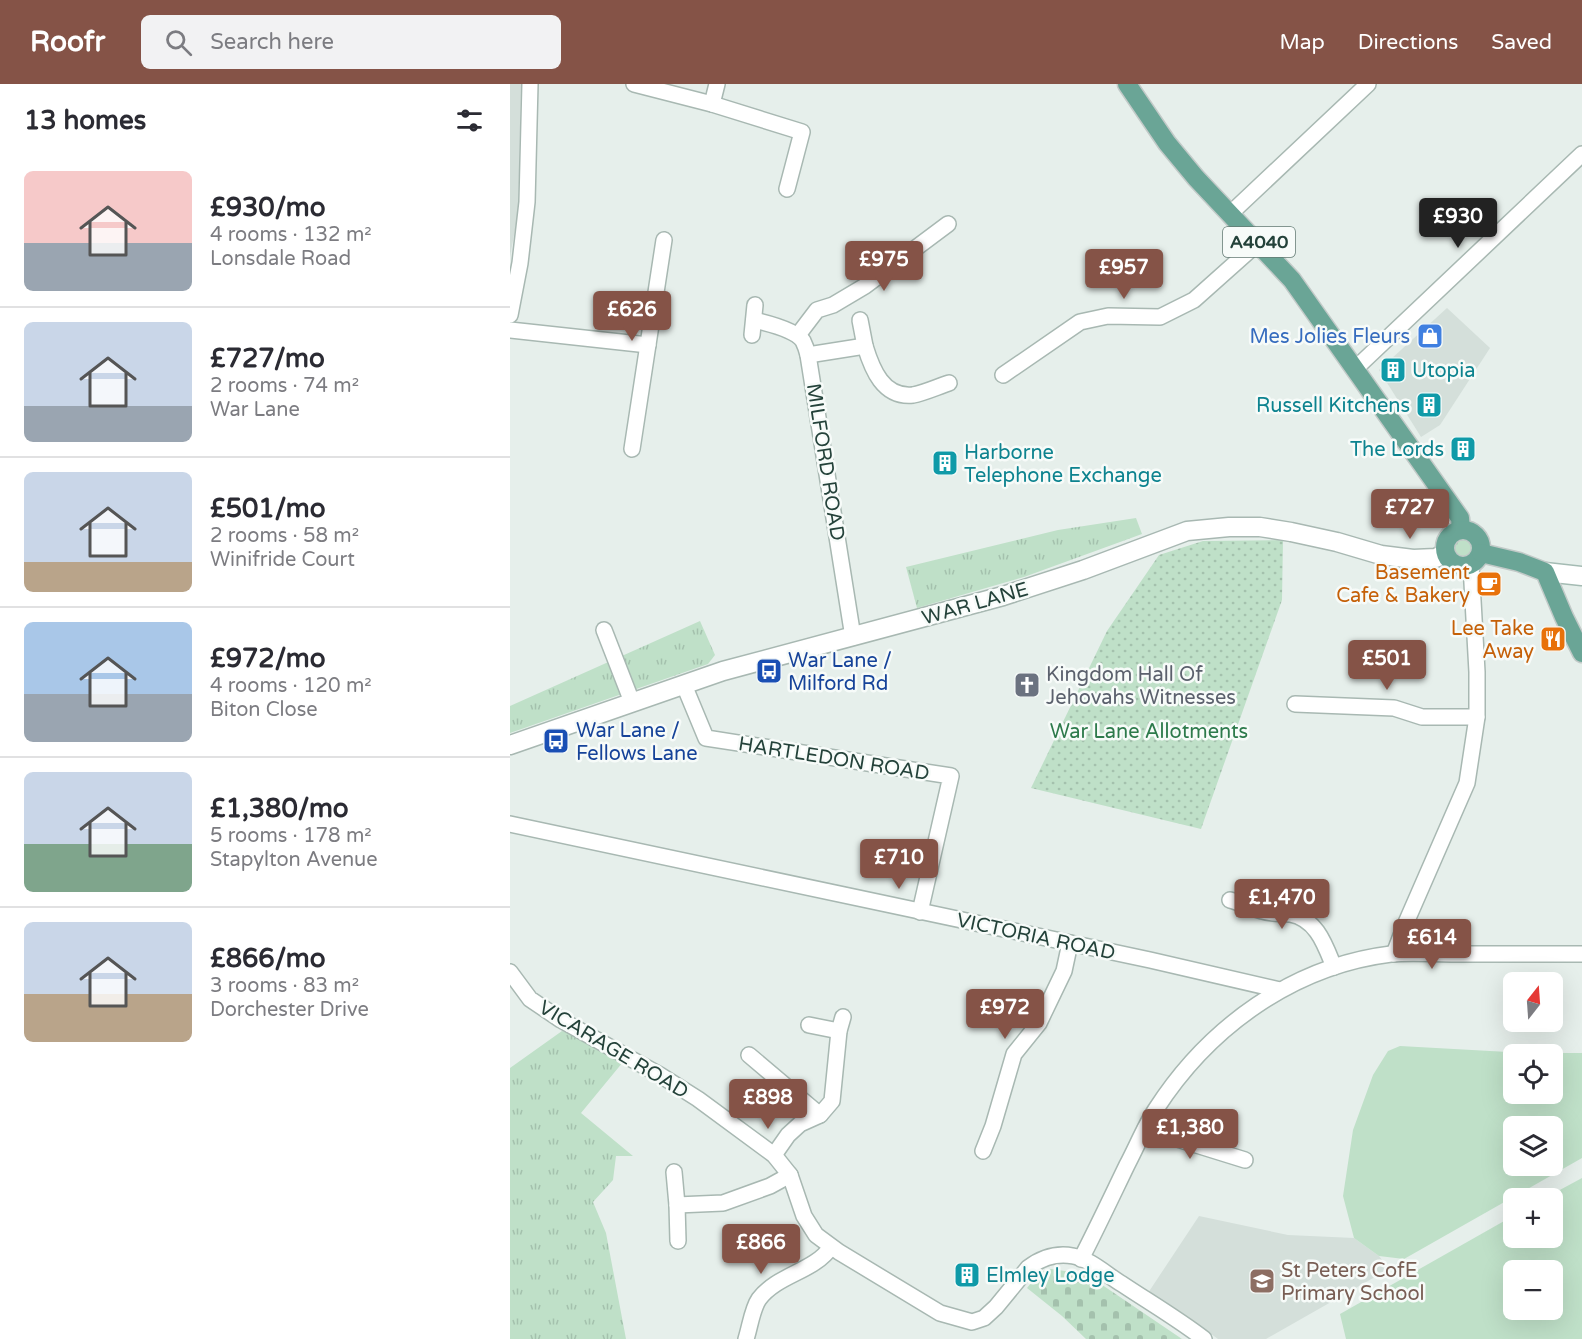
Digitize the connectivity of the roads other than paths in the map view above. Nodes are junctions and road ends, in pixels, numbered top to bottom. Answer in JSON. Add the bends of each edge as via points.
{"nodes":[{"id":1,"x":530,"y":84,"type":"edge"},
{"id":2,"x":634,"y":84,"type":"edge"},
{"id":3,"x":717,"y":84,"type":"edge"},
{"id":4,"x":1127,"y":84,"type":"edge"},
{"id":5,"x":1368,"y":84,"type":"edge"},
{"id":6,"x":712,"y":104,"type":"junction"},
{"id":7,"x":1582,"y":154,"type":"edge"},
{"id":8,"x":787,"y":189,"type":"dead end"},
{"id":9,"x":1231,"y":213,"type":"junction"},
{"id":10,"x":948,"y":224,"type":"dead end"},
{"id":11,"x":663,"y":240,"type":"dead end"},
{"id":12,"x":1259,"y":242,"type":"junction"},
{"id":13,"x":510,"y":315,"type":"edge"},
{"id":14,"x":754,"y":320,"type":"dead end"},
{"id":15,"x":860,"y":320,"type":"dead end"},
{"id":16,"x":510,"y":330,"type":"edge"},
{"id":17,"x":798,"y":335,"type":"junction"},
{"id":18,"x":648,"y":345,"type":"junction"},
{"id":19,"x":865,"y":346,"type":"junction"},
{"id":20,"x":808,"y":355,"type":"junction"},
{"id":21,"x":1355,"y":369,"type":"junction"},
{"id":22,"x":1003,"y":375,"type":"dead end"},
{"id":23,"x":949,"y":383,"type":"dead end"},
{"id":24,"x":632,"y":449,"type":"dead end"},
{"id":25,"x":1461,"y":530,"type":"junction"},
{"id":26,"x":1445,"y":553,"type":"junction"},
{"id":27,"x":1476,"y":559,"type":"junction"},
{"id":28,"x":1545,"y":572,"type":"junction"},
{"id":29,"x":1581,"y":573,"type":"edge"},
{"id":30,"x":604,"y":630,"type":"dead end"},
{"id":31,"x":853,"y":637,"type":"junction"},
{"id":32,"x":1582,"y":652,"type":"edge"},
{"id":33,"x":684,"y":685,"type":"junction"},
{"id":34,"x":632,"y":702,"type":"junction"},
{"id":35,"x":1295,"y":704,"type":"dead end"},
{"id":36,"x":1477,"y":717,"type":"junction"},
{"id":37,"x":510,"y":745,"type":"edge"},
{"id":38,"x":510,"y":824,"type":"edge"},
{"id":39,"x":1230,"y":900,"type":"dead end"},
{"id":40,"x":920,"y":912,"type":"junction"},
{"id":41,"x":1070,"y":943,"type":"junction"},
{"id":42,"x":1394,"y":954,"type":"junction"},
{"id":43,"x":1582,"y":954,"type":"edge"},
{"id":44,"x":1334,"y":967,"type":"junction"},
{"id":45,"x":510,"y":972,"type":"edge"},
{"id":46,"x":1281,"y":990,"type":"junction"},
{"id":47,"x":809,"y":1025,"type":"dead end"},
{"id":48,"x":748,"y":1055,"type":"dead end"},
{"id":49,"x":820,"y":1115,"type":"junction"},
{"id":50,"x":1145,"y":1129,"type":"junction"},
{"id":51,"x":983,"y":1151,"type":"dead end"},
{"id":52,"x":774,"y":1155,"type":"junction"},
{"id":53,"x":1245,"y":1160,"type":"dead end"},
{"id":54,"x":674,"y":1172,"type":"dead end"},
{"id":55,"x":790,"y":1176,"type":"junction"},
{"id":56,"x":677,"y":1205,"type":"junction"},
{"id":57,"x":678,"y":1241,"type":"dead end"},
{"id":58,"x":831,"y":1247,"type":"junction"},
{"id":59,"x":1081,"y":1259,"type":"junction"},
{"id":60,"x":746,"y":1339,"type":"edge"},
{"id":61,"x":1204,"y":1339,"type":"edge"}],
"edges":[{"from":1,"to":13,"type":"street","via":[[527,202]]},
{"from":2,"to":6,"type":"street"},
{"from":3,"to":6,"type":"street"},
{"from":4,"to":9,"type":"main road","number":"A4040","via":[[1161,136]]},
{"from":5,"to":9,"type":"street"},
{"from":6,"to":8,"type":"street","via":[[802,132]]},
{"from":7,"to":21,"type":"street"},
{"from":9,"to":12,"type":"main road","number":"A4040"},
{"from":10,"to":17,"type":"street","via":[[865,286],[817,310]]},
{"from":11,"to":18,"type":"street"},
{"from":12,"to":21,"type":"main road","number":"A4040","via":[[1292,280]]},
{"from":12,"to":22,"type":"street","via":[[1194,300],[1160,317],[1108,316],[1080,322],[1046,355]]},
{"from":14,"to":17,"type":"street"},
{"from":15,"to":19,"type":"street"},
{"from":16,"to":18,"type":"street"},
{"from":17,"to":20,"type":"street","name":"MILFORD ROAD"},
{"from":18,"to":24,"type":"street"},
{"from":19,"to":20,"type":"street"},
{"from":19,"to":23,"type":"street","via":[[879,381],[894,392],[912,395],[929,382]]},
{"from":20,"to":31,"type":"street","name":"MILFORD ROAD"},
{"from":21,"to":25,"type":"main road","number":"A4040","via":[[1460,518]]},
{"from":25,"to":26,"type":"main road","via":[[1447,538]]},
{"from":25,"to":27,"type":"main road","via":[[1477,536],[1482,547]]},
{"from":26,"to":27,"type":"main road","via":[[1455,565],[1466,566]]},
{"from":26,"to":31,"type":"street","name":"WAR LANE","via":[[1436,558],[1413,559],[1382,555],[1291,531],[1260,527],[1188,531],[1003,596]]},
{"from":27,"to":28,"type":"main road","via":[[1519,562]]},
{"from":27,"to":36,"type":"street"},
{"from":28,"to":29,"type":"street"},
{"from":28,"to":32,"type":"main road"},
{"from":30,"to":34,"type":"street"},
{"from":31,"to":33,"type":"street","name":"WAR LANE","via":[[723,670]]},
{"from":33,"to":34,"type":"street","name":"WAR LANE"},
{"from":33,"to":40,"type":"street","name":"HARTLEDON ROAD","via":[[706,738],[951,776]]},
{"from":34,"to":37,"type":"street","name":"WAR LANE"},
{"from":35,"to":36,"type":"street","via":[[1394,708],[1422,717]]},
{"from":36,"to":42,"type":"street","via":[[1467,783]]},
{"from":38,"to":40,"type":"street","name":"VICTORIA ROAD"},
{"from":39,"to":44,"type":"street","via":[[1307,922],[1324,941]]},
{"from":40,"to":41,"type":"street","name":"VICTORIA ROAD"},
{"from":41,"to":46,"type":"street","name":"VICTORIA ROAD"},
{"from":41,"to":51,"type":"street","via":[[1064,971],[1039,1023],[1014,1054],[986,1123]]},
{"from":42,"to":43,"type":"street"},
{"from":42,"to":44,"type":"street"},
{"from":44,"to":46,"type":"street"},
{"from":45,"to":52,"type":"street","name":"VICARAGE ROAD","via":[[530,999],[706,1104]]},
{"from":46,"to":50,"type":"street","via":[[1243,1014],[1191,1062]]},
{"from":47,"to":49,"type":"street","via":[[841,1024],[832,1101]]},
{"from":48,"to":49,"type":"street"},
{"from":49,"to":52,"type":"street","via":[[800,1124]]},
{"from":50,"to":53,"type":"street"},
{"from":50,"to":59,"type":"street"},
{"from":52,"to":55,"type":"street","name":"VICARAGE ROAD"},
{"from":54,"to":56,"type":"street"},
{"from":55,"to":56,"type":"street","via":[[723,1203]]},
{"from":55,"to":58,"type":"street","name":"VICARAGE ROAD","via":[[804,1216],[816,1235]]},
{"from":56,"to":57,"type":"street"},
{"from":58,"to":59,"type":"street","name":"VICARAGE ROAD","via":[[940,1313],[972,1322],[996,1307],[1034,1263],[1060,1256]]},
{"from":58,"to":60,"type":"street","via":[[824,1257],[777,1283],[758,1300]]},
{"from":59,"to":61,"type":"street"}]}
